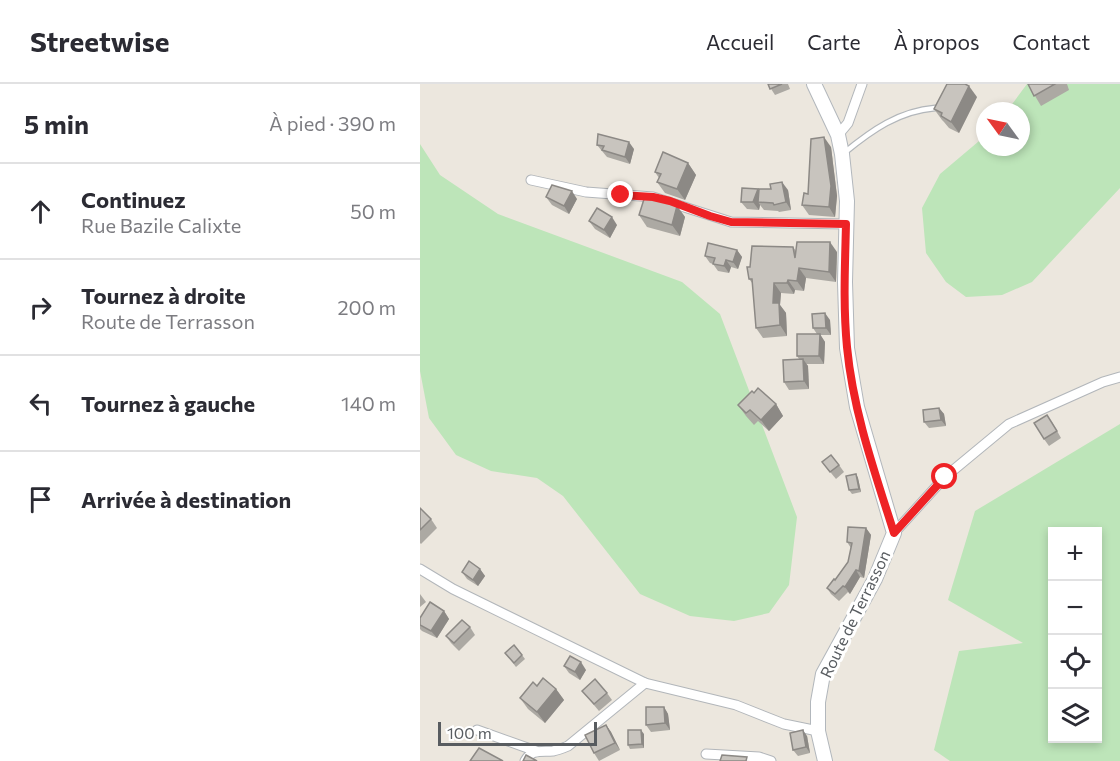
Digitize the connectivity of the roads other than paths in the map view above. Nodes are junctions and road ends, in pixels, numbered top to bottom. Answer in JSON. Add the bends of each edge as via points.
{"nodes":[{"id":1,"x":814,"y":84,"type":"edge"},
{"id":2,"x":862,"y":84,"type":"edge"},
{"id":3,"x":935,"y":108,"type":"edge"},
{"id":4,"x":838,"y":135,"type":"junction"},
{"id":5,"x":842,"y":154,"type":"junction"},
{"id":6,"x":531,"y":180,"type":"dead end"},
{"id":7,"x":846,"y":224,"type":"junction"},
{"id":8,"x":1120,"y":377,"type":"edge"},
{"id":9,"x":894,"y":533,"type":"junction"},
{"id":10,"x":420,"y":569,"type":"edge"},
{"id":11,"x":645,"y":683,"type":"junction"},
{"id":12,"x":477,"y":730,"type":"dead end"},
{"id":13,"x":818,"y":731,"type":"junction"},
{"id":14,"x":536,"y":751,"type":"junction"},
{"id":15,"x":706,"y":754,"type":"dead end"},
{"id":16,"x":525,"y":761,"type":"edge"},
{"id":17,"x":771,"y":761,"type":"edge"},
{"id":18,"x":825,"y":761,"type":"edge"}],
"edges":[{"from":1,"to":4,"type":"street","name":"Route de Terrasson"},
{"from":2,"to":4,"type":"street"},
{"from":3,"to":5,"type":"lane","via":[[920,109],[874,129]]},
{"from":4,"to":5,"type":"street","name":"Route de Terrasson"},
{"from":5,"to":7,"type":"street","name":"Route de Terrasson"},
{"from":6,"to":7,"type":"street","via":[[586,192],[653,197],[731,222]]},
{"from":7,"to":9,"type":"street","name":"Route de Terrasson","via":[[847,348],[868,451]]},
{"from":8,"to":9,"type":"street","via":[[1009,424],[945,477]]},
{"from":9,"to":13,"type":"street","name":"Route de Terrasson","via":[[875,579],[823,674]]},
{"from":10,"to":11,"type":"street"},
{"from":11,"to":13,"type":"street","via":[[736,705],[784,724]]},
{"from":11,"to":14,"type":"street","via":[[568,746]]},
{"from":12,"to":14,"type":"street"},
{"from":13,"to":18,"type":"street","name":"Route de Terrasson"},
{"from":14,"to":16,"type":"street"},
{"from":15,"to":17,"type":"street"}]}
